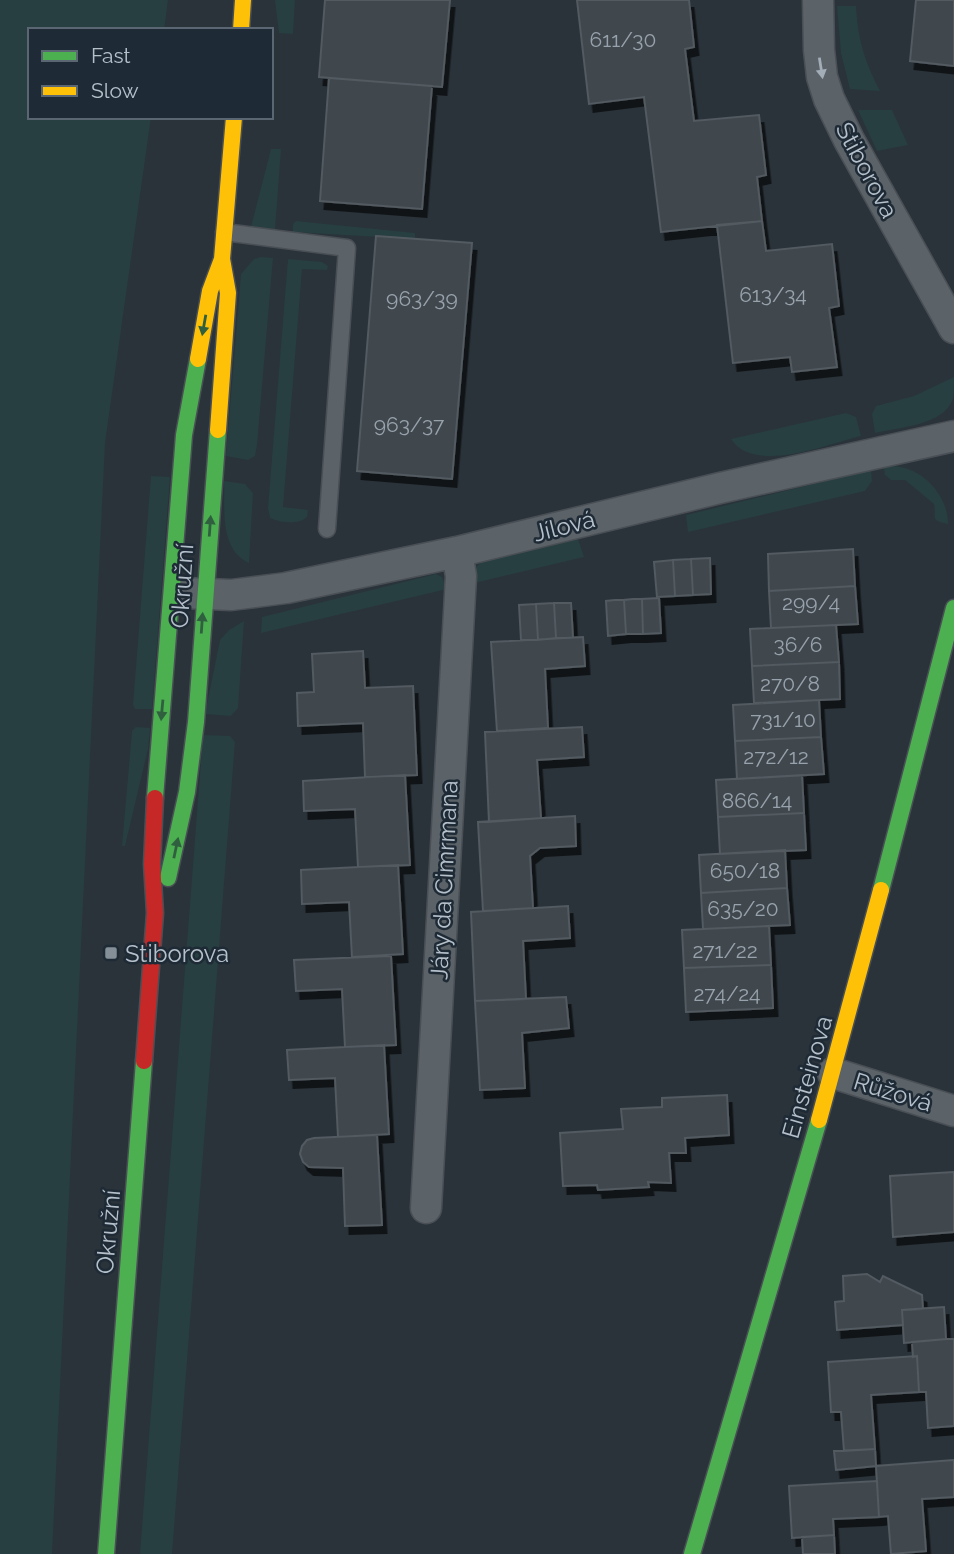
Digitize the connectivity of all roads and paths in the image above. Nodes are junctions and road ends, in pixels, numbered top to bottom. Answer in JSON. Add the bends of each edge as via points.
{"nodes":[{"id":1,"x":243,"y":0,"type":"edge"},
{"id":2,"x":818,"y":0,"type":"edge"},
{"id":3,"x":241,"y":28,"type":"edge"},
{"id":4,"x":234,"y":119,"type":"edge"},
{"id":5,"x":224,"y":232,"type":"junction"},
{"id":6,"x":222,"y":259,"type":"junction"},
{"id":7,"x":954,"y":328,"type":"edge"},
{"id":8,"x":954,"y":436,"type":"edge"},
{"id":9,"x":327,"y":529,"type":"dead end"},
{"id":10,"x":457,"y":552,"type":"junction"},
{"id":11,"x":171,"y":593,"type":"junction"},
{"id":12,"x":204,"y":594,"type":"junction"},
{"id":13,"x":954,"y":608,"type":"edge"},
{"id":14,"x":155,"y":913,"type":"junction"},
{"id":15,"x":833,"y":1073,"type":"junction"},
{"id":16,"x":954,"y":1111,"type":"edge"},
{"id":17,"x":426,"y":1208,"type":"dead end"},
{"id":18,"x":106,"y":1554,"type":"edge"},
{"id":19,"x":692,"y":1554,"type":"edge"}],
"edges":[{"from":1,"to":3,"type":"street"},
{"from":2,"to":7,"type":"street","name":"Stiborova","one_way":true,"via":[[819,50],[829,99]]},
{"from":4,"to":5,"type":"street","name":"Okružní"},
{"from":5,"to":6,"type":"street","name":"Okružní"},
{"from":5,"to":9,"type":"lane","via":[[347,248]]},
{"from":6,"to":11,"type":"street","name":"Okružní","one_way":true,"via":[[210,291],[184,435]]},
{"from":12,"to":6,"type":"street","name":"Okružní","one_way":true,"via":[[228,293]]},
{"from":8,"to":10,"type":"street","name":"Jílová"},
{"from":10,"to":12,"type":"street","name":"Jílová","via":[[278,590]]},
{"from":10,"to":17,"type":"street","name":"Járy da Cimrmana","via":[[461,576]]},
{"from":11,"to":12,"type":"street","name":"Jílová"},
{"from":11,"to":14,"type":"street","name":"Okružní","one_way":true,"via":[[153,824]]},
{"from":14,"to":12,"type":"street","name":"Okružní","one_way":true,"via":[[173,859],[187,792]]},
{"from":13,"to":15,"type":"street","name":"Einsteinova"},
{"from":14,"to":18,"type":"street","name":"Okružní"},
{"from":15,"to":16,"type":"street","name":"Růžová"},
{"from":15,"to":19,"type":"street","name":"Einsteinova"}]}
